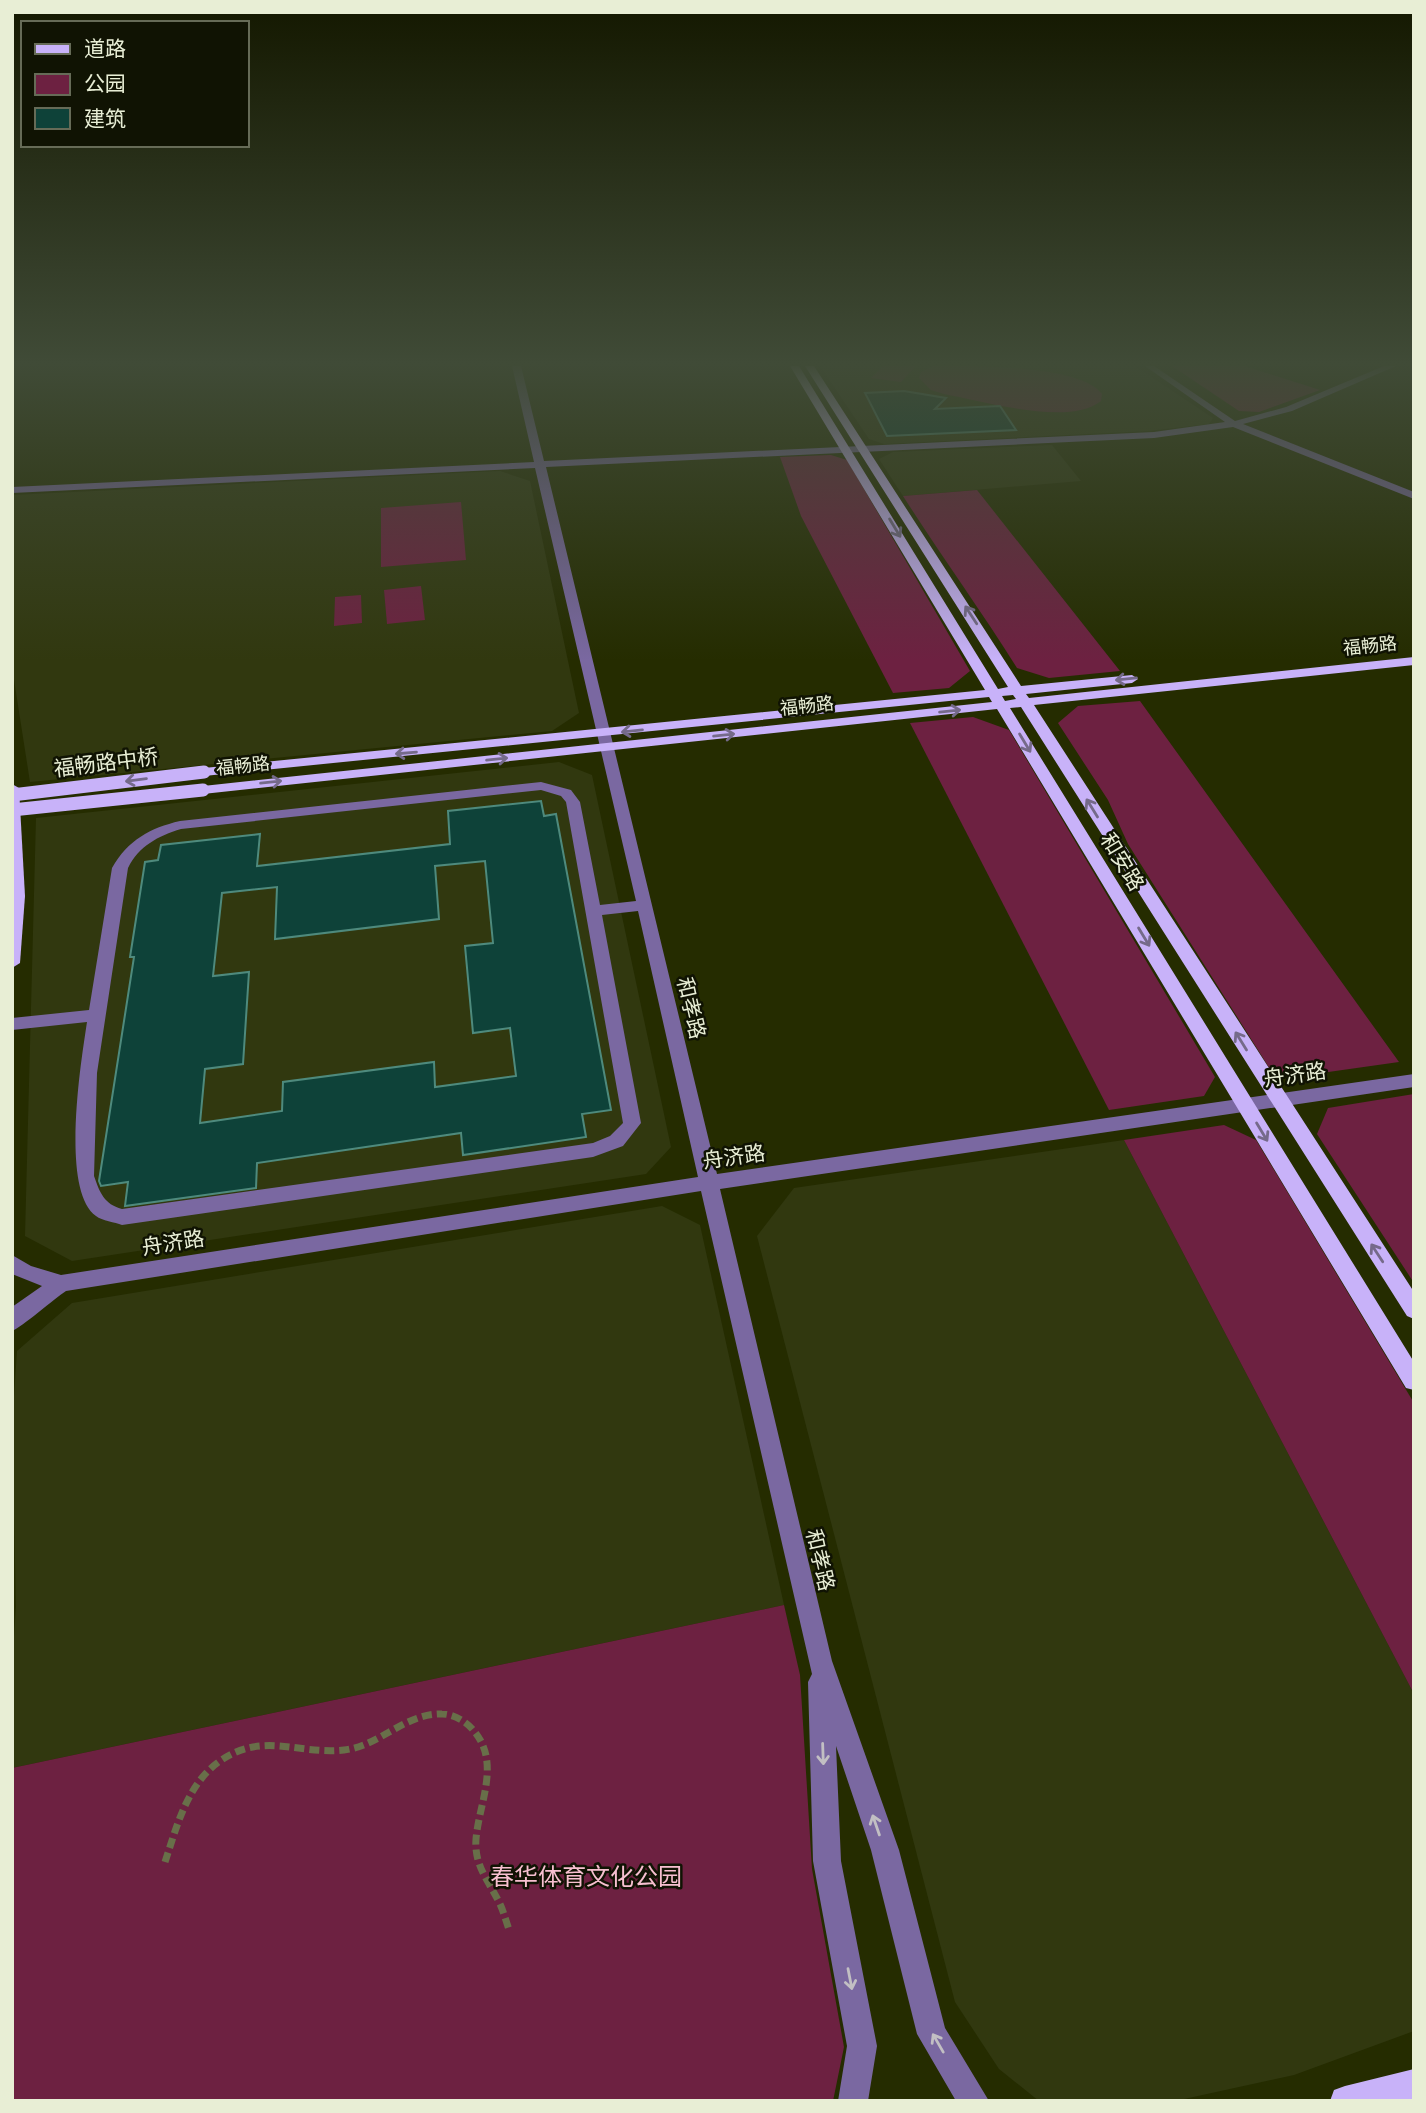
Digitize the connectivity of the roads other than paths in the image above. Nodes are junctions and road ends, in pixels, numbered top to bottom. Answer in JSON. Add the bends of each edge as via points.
{"nodes":[{"id":1,"x":539,"y":465,"type":"junction"},
{"id":2,"x":547,"y":465,"type":"edge"},
{"id":3,"x":856,"y":465,"type":"edge"},
{"id":4,"x":874,"y":465,"type":"edge"},
{"id":5,"x":1336,"y":465,"type":"edge"},
{"id":6,"x":1349,"y":465,"type":"edge"},
{"id":7,"x":1414,"y":488,"type":"edge"},
{"id":8,"x":12,"y":490,"type":"edge"},
{"id":9,"x":1414,"y":496,"type":"edge"},
{"id":10,"x":1414,"y":651,"type":"edge"},
{"id":11,"x":1414,"y":660,"type":"edge"},
{"id":12,"x":1022,"y":696,"type":"junction"},
{"id":13,"x":999,"y":699,"type":"junction"},
{"id":14,"x":606,"y":740,"type":"junction"},
{"id":15,"x":204,"y":772,"type":"joint"},
{"id":16,"x":12,"y":788,"type":"edge"},
{"id":17,"x":203,"y":790,"type":"joint"},
{"id":18,"x":12,"y":795,"type":"edge"},
{"id":19,"x":12,"y":810,"type":"edge"},
{"id":20,"x":644,"y":905,"type":"junction"},
{"id":21,"x":594,"y":911,"type":"junction"},
{"id":22,"x":12,"y":962,"type":"edge"},
{"id":23,"x":97,"y":1015,"type":"junction"},
{"id":24,"x":12,"y":1024,"type":"edge"},
{"id":25,"x":1414,"y":1080,"type":"edge"},
{"id":26,"x":1278,"y":1100,"type":"junction"},
{"id":27,"x":1246,"y":1105,"type":"junction"},
{"id":28,"x":707,"y":1183,"type":"junction"},
{"id":29,"x":12,"y":1263,"type":"edge"},
{"id":30,"x":61,"y":1283,"type":"junction"},
{"id":31,"x":1414,"y":1310,"type":"edge"},
{"id":32,"x":12,"y":1322,"type":"edge"},
{"id":33,"x":1414,"y":1381,"type":"edge"},
{"id":34,"x":820,"y":1661,"type":"junction"},
{"id":35,"x":1414,"y":2084,"type":"edge"},
{"id":36,"x":853,"y":2101,"type":"edge"},
{"id":37,"x":974,"y":2101,"type":"edge"},
{"id":38,"x":1345,"y":2101,"type":"edge"}],
"edges":[{"from":1,"to":2,"type":"street"},
{"from":1,"to":8,"type":"street"},
{"from":1,"to":14,"type":"street","name":"和孝路"},
{"from":3,"to":13,"type":"main road","name":"和安路","one_way":true},
{"from":12,"to":4,"type":"main road","name":"和安路","one_way":true},
{"from":5,"to":9,"type":"street"},
{"from":6,"to":7,"type":"street"},
{"from":10,"to":12,"type":"main road","name":"福畅路","one_way":true},
{"from":11,"to":12,"type":"main road","name":"福畅路"},
{"from":12,"to":13,"type":"main road","name":"福畅路"},
{"from":26,"to":12,"type":"main road","name":"和安路","one_way":true},
{"from":13,"to":14,"type":"main road","name":"福畅路"},
{"from":13,"to":27,"type":"main road","name":"和安路","one_way":true},
{"from":14,"to":15,"type":"main road","name":"福畅路","one_way":true},
{"from":17,"to":14,"type":"main road","name":"福畅路","one_way":true},
{"from":14,"to":20,"type":"street","name":"和孝路"},
{"from":15,"to":18,"type":"main road","name":"福畅路中桥","one_way":true,"bridge":true},
{"from":16,"to":22,"type":"main road","via":[[17,896]]},
{"from":17,"to":19,"type":"main road","name":"福畅路中桥","bridge":true},
{"from":20,"to":21,"type":"street"},
{"from":20,"to":28,"type":"street","name":"和孝路"},
{"from":21,"to":23,"type":"street","via":[[573,802],[555,788],[180,825],[136,844],[120,868]]},
{"from":21,"to":23,"type":"street","via":[[632,1123],[626,1135],[613,1144],[593,1150],[122,1217],[103,1211],[85,1176],[88,1073]]},
{"from":23,"to":24,"type":"street"},
{"from":25,"to":26,"type":"street","name":"舟济路"},
{"from":26,"to":27,"type":"street","name":"舟济路"},
{"from":31,"to":26,"type":"main road","name":"和安路","one_way":true},
{"from":27,"to":28,"type":"street","name":"舟济路"},
{"from":27,"to":33,"type":"main road","name":"和安路","one_way":true},
{"from":28,"to":30,"type":"street","name":"舟济路"},
{"from":28,"to":34,"type":"street","name":"和孝路"},
{"from":29,"to":30,"type":"street"},
{"from":30,"to":32,"type":"street"},
{"from":34,"to":36,"type":"street","one_way":true,"via":[[828,1861],[862,2046]]},
{"from":37,"to":34,"type":"street","one_way":true,"via":[[932,2034],[885,1850]]},
{"from":35,"to":38,"type":"main road"}]}
